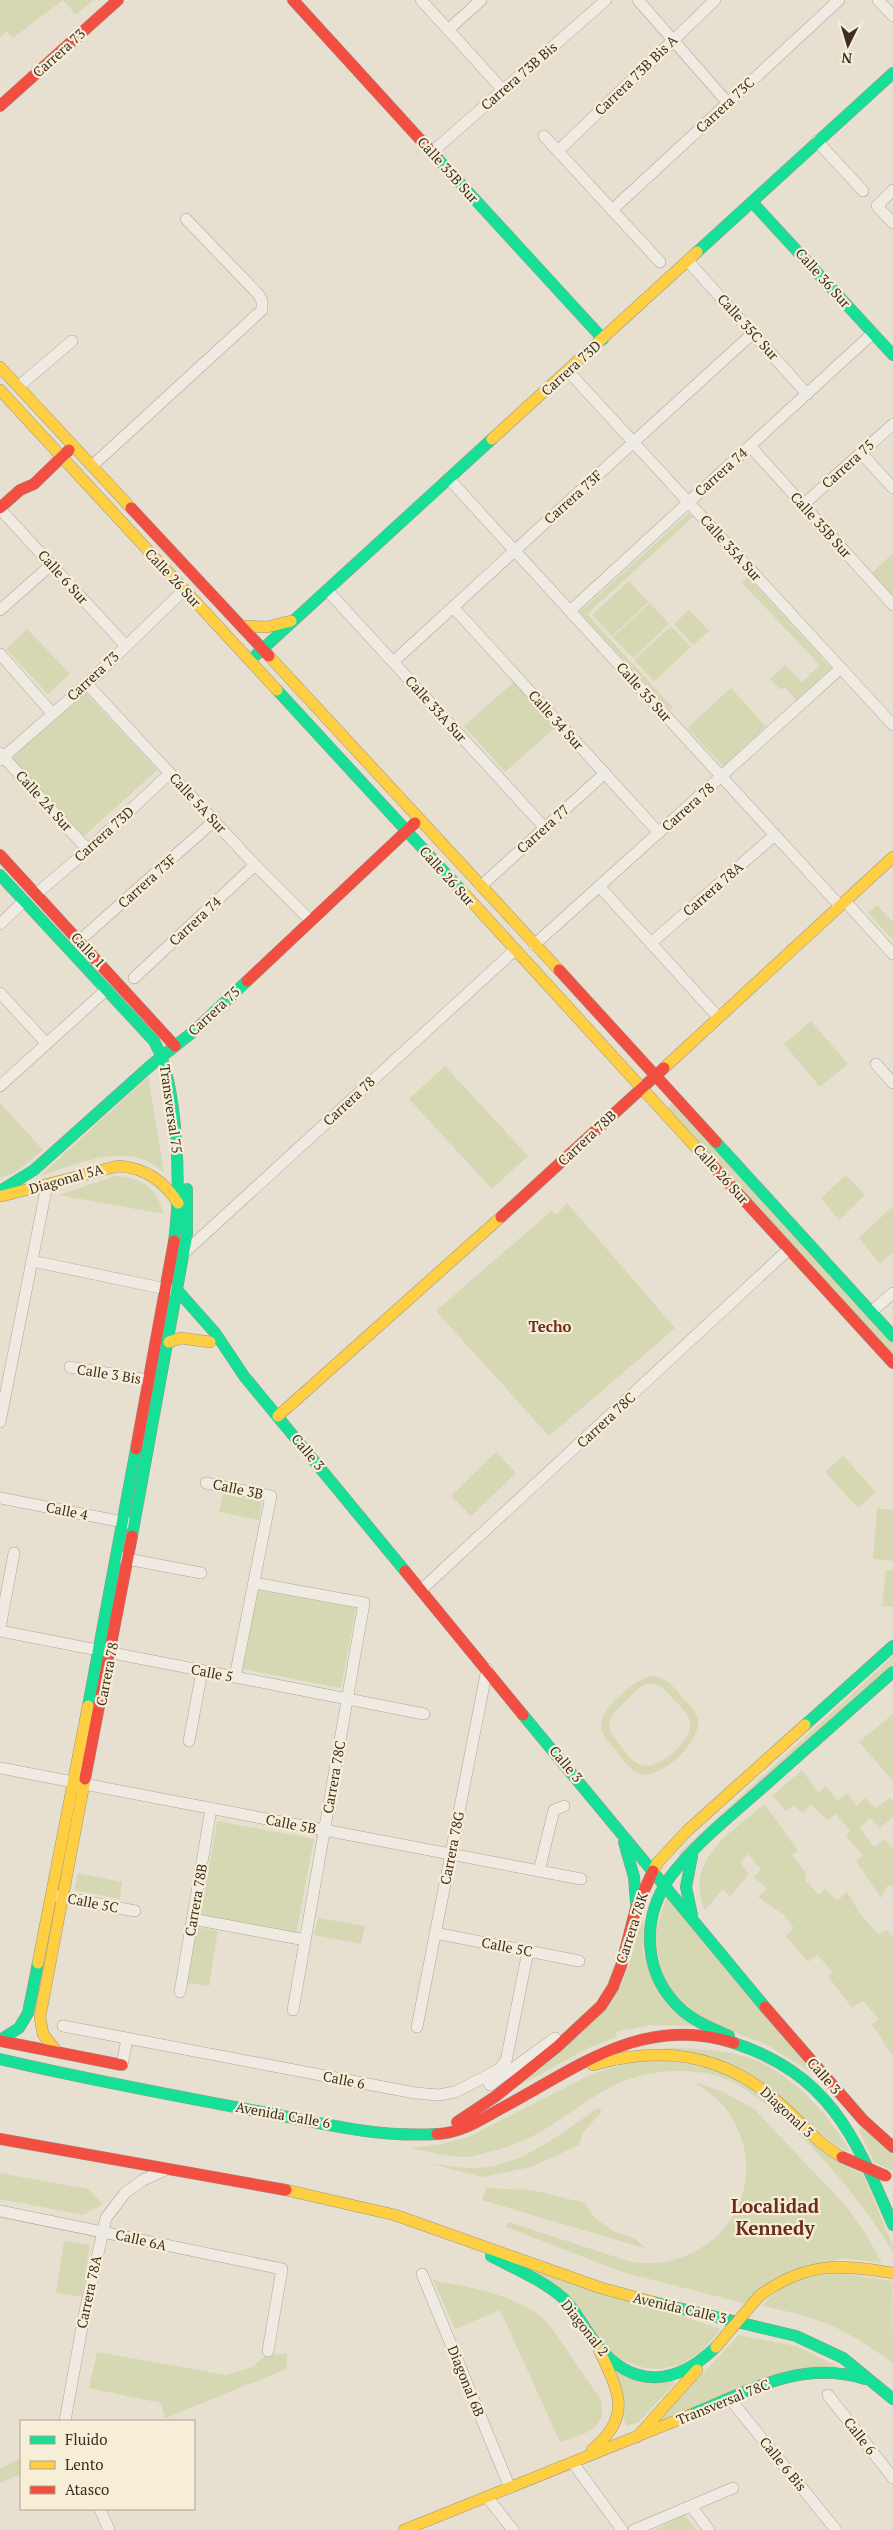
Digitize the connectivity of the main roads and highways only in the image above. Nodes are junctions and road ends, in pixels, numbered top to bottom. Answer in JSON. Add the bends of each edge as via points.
{"nodes":[{"id":1,"x":118,"y":0,"type":"edge"},
{"id":2,"x":293,"y":0,"type":"edge"},
{"id":3,"x":893,"y":73,"type":"edge"},
{"id":4,"x":0,"y":106,"type":"edge"},
{"id":5,"x":752,"y":202,"type":"junction"},
{"id":6,"x":603,"y":339,"type":"junction"},
{"id":7,"x":893,"y":355,"type":"edge"},
{"id":8,"x":0,"y":366,"type":"edge"},
{"id":9,"x":0,"y":390,"type":"edge"},
{"id":10,"x":69,"y":441,"type":"junction"},
{"id":11,"x":58,"y":453,"type":"junction"},
{"id":12,"x":0,"y":508,"type":"edge"},
{"id":13,"x":293,"y":621,"type":"junction"},
{"id":14,"x":242,"y":626,"type":"junction"},
{"id":15,"x":262,"y":648,"type":"junction"},
{"id":16,"x":248,"y":662,"type":"junction"},
{"id":17,"x":419,"y":819,"type":"junction"},
{"id":18,"x":407,"y":831,"type":"junction"},
{"id":19,"x":0,"y":854,"type":"edge"},
{"id":20,"x":893,"y":857,"type":"edge"},
{"id":21,"x":0,"y":875,"type":"edge"},
{"id":22,"x":67,"y":928,"type":"junction"},
{"id":23,"x":58,"y":937,"type":"junction"},
{"id":24,"x":174,"y":1046,"type":"junction"},
{"id":25,"x":162,"y":1056,"type":"junction"},
{"id":26,"x":654,"y":1076,"type":"junction"},
{"id":27,"x":641,"y":1088,"type":"junction"},
{"id":28,"x":178,"y":1163,"type":"junction"},
{"id":29,"x":0,"y":1192,"type":"edge"},
{"id":30,"x":0,"y":1196,"type":"edge"},
{"id":31,"x":178,"y":1203,"type":"junction"},
{"id":32,"x":165,"y":1289,"type":"junction"},
{"id":33,"x":177,"y":1296,"type":"junction"},
{"id":34,"x":893,"y":1336,"type":"edge"},
{"id":35,"x":169,"y":1342,"type":"junction"},
{"id":36,"x":210,"y":1342,"type":"junction"},
{"id":37,"x":893,"y":1363,"type":"edge"},
{"id":38,"x":244,"y":1376,"type":"junction"},
{"id":39,"x":278,"y":1416,"type":"junction"},
{"id":40,"x":893,"y":1646,"type":"edge"},
{"id":41,"x":893,"y":1672,"type":"edge"},
{"id":42,"x":610,"y":1818,"type":"junction"},
{"id":43,"x":694,"y":1853,"type":"junction"},
{"id":44,"x":654,"y":1871,"type":"junction"},
{"id":45,"x":666,"y":1886,"type":"junction"},
{"id":46,"x":636,"y":1908,"type":"junction"},
{"id":47,"x":694,"y":1921,"type":"junction"},
{"id":48,"x":0,"y":2040,"type":"edge"},
{"id":49,"x":756,"y":2049,"type":"junction"},
{"id":50,"x":57,"y":2052,"type":"junction"},
{"id":51,"x":0,"y":2059,"type":"edge"},
{"id":52,"x":122,"y":2065,"type":"road end"},
{"id":53,"x":0,"y":2069,"type":"edge"},
{"id":54,"x":78,"y":2078,"type":"junction"},
{"id":55,"x":556,"y":2079,"type":"junction"},
{"id":56,"x":430,"y":2136,"type":"junction"},
{"id":57,"x":0,"y":2139,"type":"edge"},
{"id":58,"x":893,"y":2147,"type":"edge"},
{"id":59,"x":890,"y":2178,"type":"edge"},
{"id":60,"x":893,"y":2225,"type":"edge"},
{"id":61,"x":456,"y":2236,"type":"junction"},
{"id":62,"x":893,"y":2273,"type":"edge"},
{"id":63,"x":597,"y":2345,"type":"junction"},
{"id":64,"x":706,"y":2359,"type":"junction"},
{"id":65,"x":876,"y":2383,"type":"junction"},
{"id":66,"x":893,"y":2399,"type":"edge"},
{"id":67,"x":637,"y":2437,"type":"junction"},
{"id":68,"x":573,"y":2463,"type":"junction"},
{"id":69,"x":404,"y":2530,"type":"edge"}],
"edges":[{"from":1,"to":4,"type":"main road","name":"Carrera 73"},
{"from":2,"to":6,"type":"main road","name":"Calle 35B Sur"},
{"from":3,"to":5,"type":"main road","name":"Carrera 73D"},
{"from":5,"to":6,"type":"main road","name":"Carrera 73D"},
{"from":5,"to":7,"type":"main road","name":"Calle 36 Sur"},
{"from":6,"to":13,"type":"main road","name":"Carrera 73D"},
{"from":8,"to":10,"type":"main road","name":"Calle 26 Sur"},
{"from":9,"to":11,"type":"main road","name":"Calle 26 Sur"},
{"from":10,"to":11,"type":"main road"},
{"from":10,"to":14,"type":"main road","name":"Calle 26 Sur"},
{"from":11,"to":12,"type":"main road","via":[[34,484],[20,490]]},
{"from":11,"to":16,"type":"main road","name":"Calle 26 Sur"},
{"from":13,"to":14,"type":"main road","via":[[267,627]]},
{"from":13,"to":15,"type":"main road","name":"Carrera 73D"},
{"from":14,"to":15,"type":"main road","name":"Calle 26 Sur"},
{"from":15,"to":16,"type":"main road","name":"Carrera 73D"},
{"from":15,"to":17,"type":"main road","name":"Calle 26 Sur"},
{"from":16,"to":18,"type":"main road","name":"Calle 26 Sur"},
{"from":17,"to":18,"type":"main road","name":"Carrera 75"},
{"from":17,"to":26,"type":"main road","name":"Calle 26 Sur"},
{"from":18,"to":24,"type":"main road","name":"Carrera 75","via":[[194,1031]]},
{"from":18,"to":27,"type":"main road","name":"Calle 26 Sur"},
{"from":19,"to":22,"type":"main road","name":"Calle 1"},
{"from":20,"to":26,"type":"main road","name":"Carrera 78B"},
{"from":21,"to":23,"type":"main road","name":"Calle 1"},
{"from":22,"to":23,"type":"main road"},
{"from":22,"to":24,"type":"main road","name":"Calle 1"},
{"from":23,"to":25,"type":"main road","name":"Calle 1","via":[[150,1036]]},
{"from":24,"to":25,"type":"main road","name":"Carrera 75"},
{"from":25,"to":28,"type":"main road","name":"Transversal 75","via":[[168,1079]]},
{"from":25,"to":29,"type":"main road","name":"Carrera 75","via":[[27,1175]]},
{"from":26,"to":27,"type":"main road","name":"Carrera 78B"},
{"from":26,"to":34,"type":"main road","name":"Calle 26 Sur"},
{"from":27,"to":37,"type":"main road","name":"Calle 26 Sur"},
{"from":27,"to":39,"type":"main road","name":"Carrera 78B"},
{"from":28,"to":31,"type":"main road","name":"Transversal 75"},
{"from":28,"to":33,"type":"main road","name":"Transversal 75","via":[[187,1188],[189,1222]]},
{"from":30,"to":31,"type":"main road","name":"Diagonal 5A","via":[[110,1166],[147,1171],[164,1184]]},
{"from":31,"to":32,"type":"main road","name":"Transversal 75"},
{"from":32,"to":33,"type":"main road","name":"Calle 3"},
{"from":32,"to":48,"type":"main road","name":"Carrera 78","via":[[26,2020],[13,2034]]},
{"from":33,"to":35,"type":"main road","name":"Carrera 78"},
{"from":33,"to":36,"type":"main road","name":"Calle 3"},
{"from":33,"to":38,"type":"main road","name":"Calle 3","via":[[216,1334]]},
{"from":35,"to":36,"type":"main road","via":[[181,1338]]},
{"from":35,"to":50,"type":"main road","name":"Carrera 78","via":[[40,2017],[42,2034]]},
{"from":36,"to":38,"type":"main road","name":"Calle 3"},
{"from":38,"to":39,"type":"main road","name":"Calle 3"},
{"from":39,"to":42,"type":"main road","name":"Calle 3"},
{"from":40,"to":44,"type":"main road","name":"Carrera 78K","via":[[688,1830],[658,1862]]},
{"from":41,"to":43,"type":"main road","name":"Carrera 78K","via":[[743,1805]]},
{"from":42,"to":44,"type":"main road","name":"Calle 3"},
{"from":42,"to":46,"type":"main road","via":[[631,1862]]},
{"from":43,"to":45,"type":"main road","name":"Carrera 78K"},
{"from":43,"to":47,"type":"main road","via":[[686,1887]]},
{"from":44,"to":45,"type":"main road","name":"Calle 3"},
{"from":44,"to":46,"type":"main road","name":"Carrera 78K"},
{"from":45,"to":47,"type":"main road","name":"Calle 3"},
{"from":45,"to":49,"type":"main road","name":"Carrera 78K","via":[[655,1904],[648,1934],[653,1969],[660,1984],[683,2011]]},
{"from":46,"to":56,"type":"main road","name":"Carrera 78K","via":[[616,1977],[601,2006],[489,2101]]},
{"from":47,"to":58,"type":"main road","name":"Calle 3","via":[[863,2120]]},
{"from":48,"to":50,"type":"main road"},
{"from":49,"to":55,"type":"main road","via":[[710,2036],[686,2034],[643,2038],[608,2049]]},
{"from":49,"to":60,"type":"main road","via":[[806,2082],[836,2112],[856,2143]]},
{"from":50,"to":52,"type":"main road"},
{"from":51,"to":54,"type":"main road","name":"Avenida Calle 6"},
{"from":53,"to":54,"type":"main road"},
{"from":54,"to":56,"type":"main road","name":"Avenida Calle 6","via":[[392,2134]]},
{"from":55,"to":56,"type":"main road","name":"Avenida Calle 6","via":[[463,2129]]},
{"from":55,"to":59,"type":"main road","name":"Diagonal 3","bridge":true,"via":[[625,2056],[660,2053],[692,2057],[751,2081],[778,2101],[824,2146]]},
{"from":57,"to":61,"type":"main road","via":[[308,2194],[373,2209]]},
{"from":61,"to":63,"type":"main road","name":"Diagonal 2","via":[[562,2297]]},
{"from":61,"to":65,"type":"main road","name":"Avenida Calle 3","via":[[630,2297],[796,2336],[843,2358]]},
{"from":62,"to":64,"type":"main road","name":"Diagonal 2","bridge":true,"via":[[845,2265],[813,2267],[788,2275],[759,2296]]},
{"from":63,"to":64,"type":"main road","name":"Diagonal 2","via":[[625,2369],[649,2378],[682,2374]]},
{"from":63,"to":68,"type":"main road","name":"Transversal 78C","via":[[617,2389],[619,2416],[606,2440]]},
{"from":64,"to":67,"type":"main road"},
{"from":65,"to":66,"type":"main road","name":"Avenida Calle 3"},
{"from":65,"to":67,"type":"main road","name":"Transversal 78C","via":[[831,2370],[807,2371],[782,2378]]},
{"from":67,"to":68,"type":"main road","name":"Transversal 78C"},
{"from":68,"to":69,"type":"main road","name":"Transversal 78C"}]}
